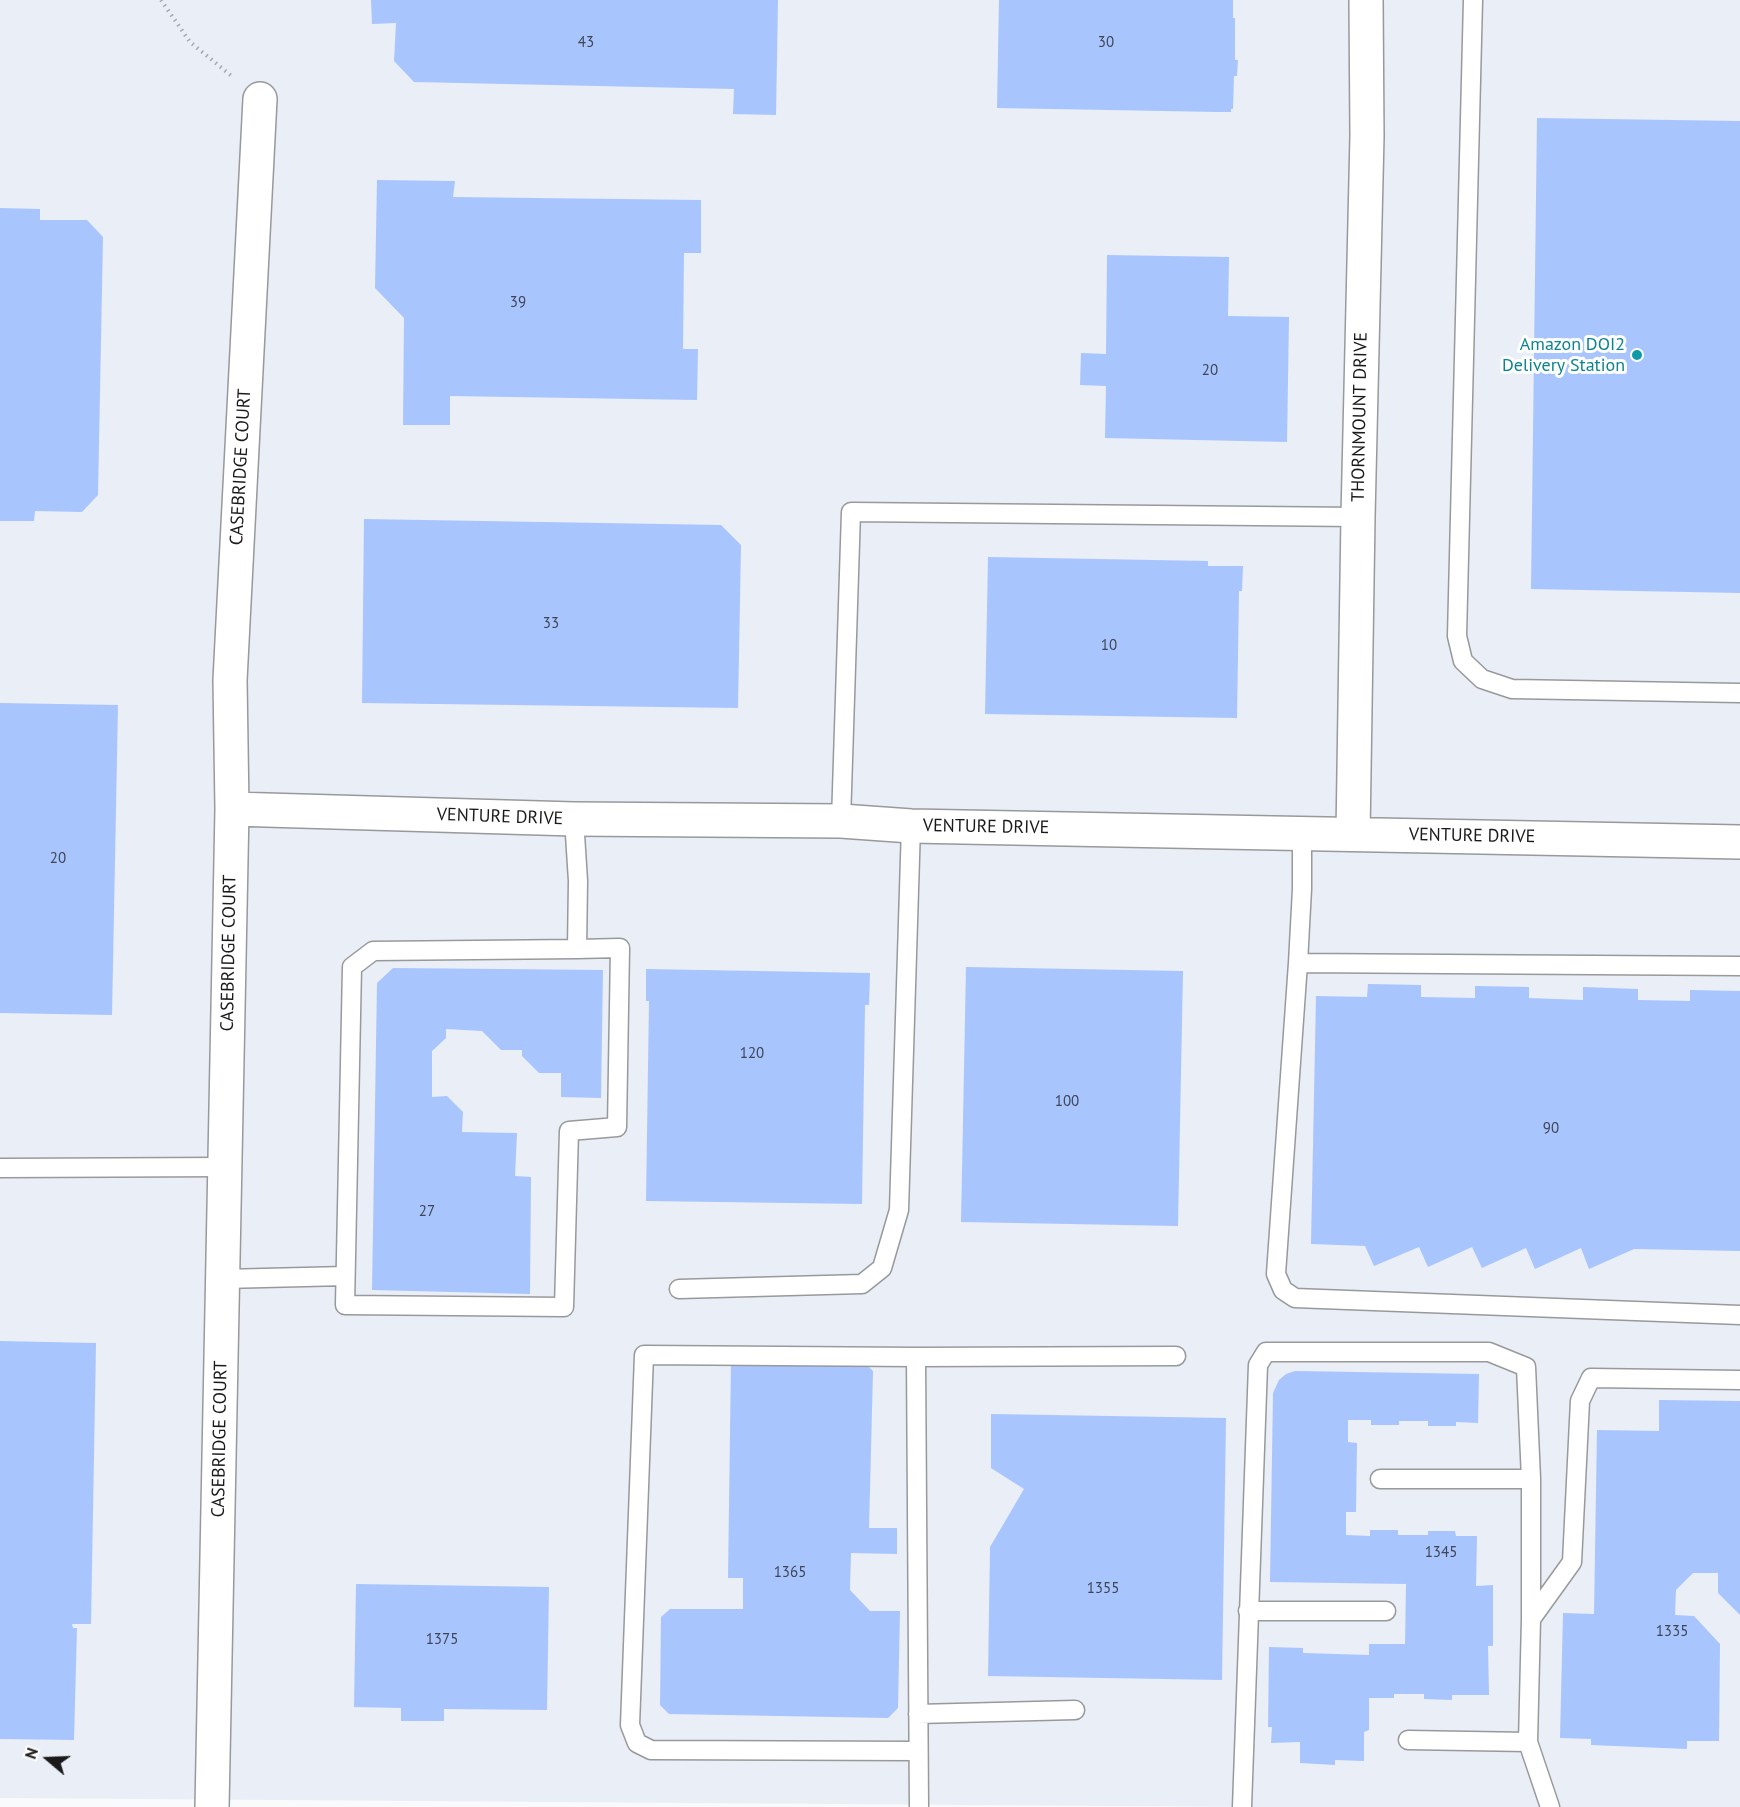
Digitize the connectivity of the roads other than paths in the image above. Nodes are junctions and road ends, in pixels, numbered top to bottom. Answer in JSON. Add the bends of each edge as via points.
{"nodes":[{"id":1,"x":1366,"y":0,"type":"edge"},
{"id":2,"x":1473,"y":0,"type":"edge"},
{"id":3,"x":260,"y":99,"type":"road end"},
{"id":4,"x":1358,"y":517,"type":"junction"},
{"id":5,"x":1740,"y":693,"type":"edge"},
{"id":6,"x":232,"y":809,"type":"junction"},
{"id":7,"x":574,"y":819,"type":"junction"},
{"id":8,"x":841,"y":821,"type":"junction"},
{"id":9,"x":911,"y":826,"type":"junction"},
{"id":10,"x":1302,"y":834,"type":"junction"},
{"id":11,"x":1353,"y":834,"type":"junction"},
{"id":12,"x":1740,"y":842,"type":"edge"},
{"id":13,"x":577,"y":949,"type":"junction"},
{"id":14,"x":1298,"y":963,"type":"junction"},
{"id":15,"x":1740,"y":966,"type":"edge"},
{"id":16,"x":226,"y":1167,"type":"junction"},
{"id":17,"x":0,"y":1168,"type":"edge"},
{"id":18,"x":345,"y":1276,"type":"junction"},
{"id":19,"x":223,"y":1279,"type":"junction"},
{"id":20,"x":679,"y":1289,"type":"dead end"},
{"id":21,"x":1740,"y":1315,"type":"edge"},
{"id":22,"x":1176,"y":1356,"type":"dead end"},
{"id":23,"x":916,"y":1357,"type":"junction"},
{"id":24,"x":1740,"y":1380,"type":"edge"},
{"id":25,"x":1380,"y":1479,"type":"dead end"},
{"id":26,"x":1531,"y":1479,"type":"junction"},
{"id":27,"x":1248,"y":1611,"type":"junction"},
{"id":28,"x":1386,"y":1611,"type":"dead end"},
{"id":29,"x":1532,"y":1619,"type":"junction"},
{"id":30,"x":1076,"y":1710,"type":"dead end"},
{"id":31,"x":918,"y":1714,"type":"junction"},
{"id":32,"x":1408,"y":1740,"type":"dead end"},
{"id":33,"x":1528,"y":1742,"type":"junction"},
{"id":34,"x":918,"y":1751,"type":"junction"},
{"id":35,"x":212,"y":1807,"type":"edge"},
{"id":36,"x":919,"y":1807,"type":"edge"},
{"id":37,"x":1242,"y":1807,"type":"edge"},
{"id":38,"x":1550,"y":1807,"type":"edge"}],
"edges":[{"from":1,"to":4,"type":"street","name":"THORNMOUNT DRIVE","via":[[1367,136]]},
{"from":2,"to":5,"type":"lane","via":[[1457,636],[1463,661],[1482,679],[1512,689]]},
{"from":3,"to":6,"type":"street","name":"CASEBRIDGE COURT","via":[[230,680]]},
{"from":4,"to":8,"type":"lane","via":[[851,512]]},
{"from":4,"to":11,"type":"street","name":"THORNMOUNT DRIVE"},
{"from":6,"to":7,"type":"street","name":"VENTURE DRIVE"},
{"from":6,"to":16,"type":"street","name":"CASEBRIDGE COURT"},
{"from":7,"to":8,"type":"street","name":"VENTURE DRIVE"},
{"from":7,"to":13,"type":"lane"},
{"from":8,"to":9,"type":"street","name":"VENTURE DRIVE"},
{"from":9,"to":10,"type":"street","name":"VENTURE DRIVE"},
{"from":9,"to":20,"type":"lane","via":[[899,1210],[882,1268],[862,1284]]},
{"from":10,"to":11,"type":"street","name":"VENTURE DRIVE"},
{"from":10,"to":14,"type":"lane"},
{"from":11,"to":12,"type":"street","name":"VENTURE DRIVE"},
{"from":13,"to":18,"type":"lane","via":[[373,951],[352,967]]},
{"from":13,"to":18,"type":"lane","via":[[620,948],[617,1127],[569,1131],[564,1308],[345,1305]]},
{"from":14,"to":15,"type":"lane"},
{"from":14,"to":21,"type":"lane","via":[[1276,1274],[1283,1290],[1295,1298]]},
{"from":16,"to":17,"type":"lane"},
{"from":16,"to":19,"type":"street","name":"CASEBRIDGE COURT"},
{"from":18,"to":19,"type":"lane"},
{"from":19,"to":35,"type":"street","name":"CASEBRIDGE COURT"},
{"from":22,"to":23,"type":"lane"},
{"from":23,"to":31,"type":"lane"},
{"from":23,"to":34,"type":"lane","via":[[644,1355],[630,1725],[637,1743],[651,1750]]},
{"from":24,"to":29,"type":"lane","via":[[1591,1378],[1580,1401],[1572,1562]]},
{"from":25,"to":26,"type":"lane"},
{"from":26,"to":27,"type":"lane","via":[[1526,1367],[1489,1352],[1266,1352],[1258,1365]]},
{"from":26,"to":29,"type":"lane"},
{"from":27,"to":28,"type":"lane"},
{"from":27,"to":37,"type":"lane"},
{"from":29,"to":33,"type":"lane"},
{"from":30,"to":31,"type":"lane"},
{"from":31,"to":34,"type":"lane"},
{"from":32,"to":33,"type":"lane"},
{"from":33,"to":38,"type":"lane"},
{"from":34,"to":36,"type":"lane"}]}
